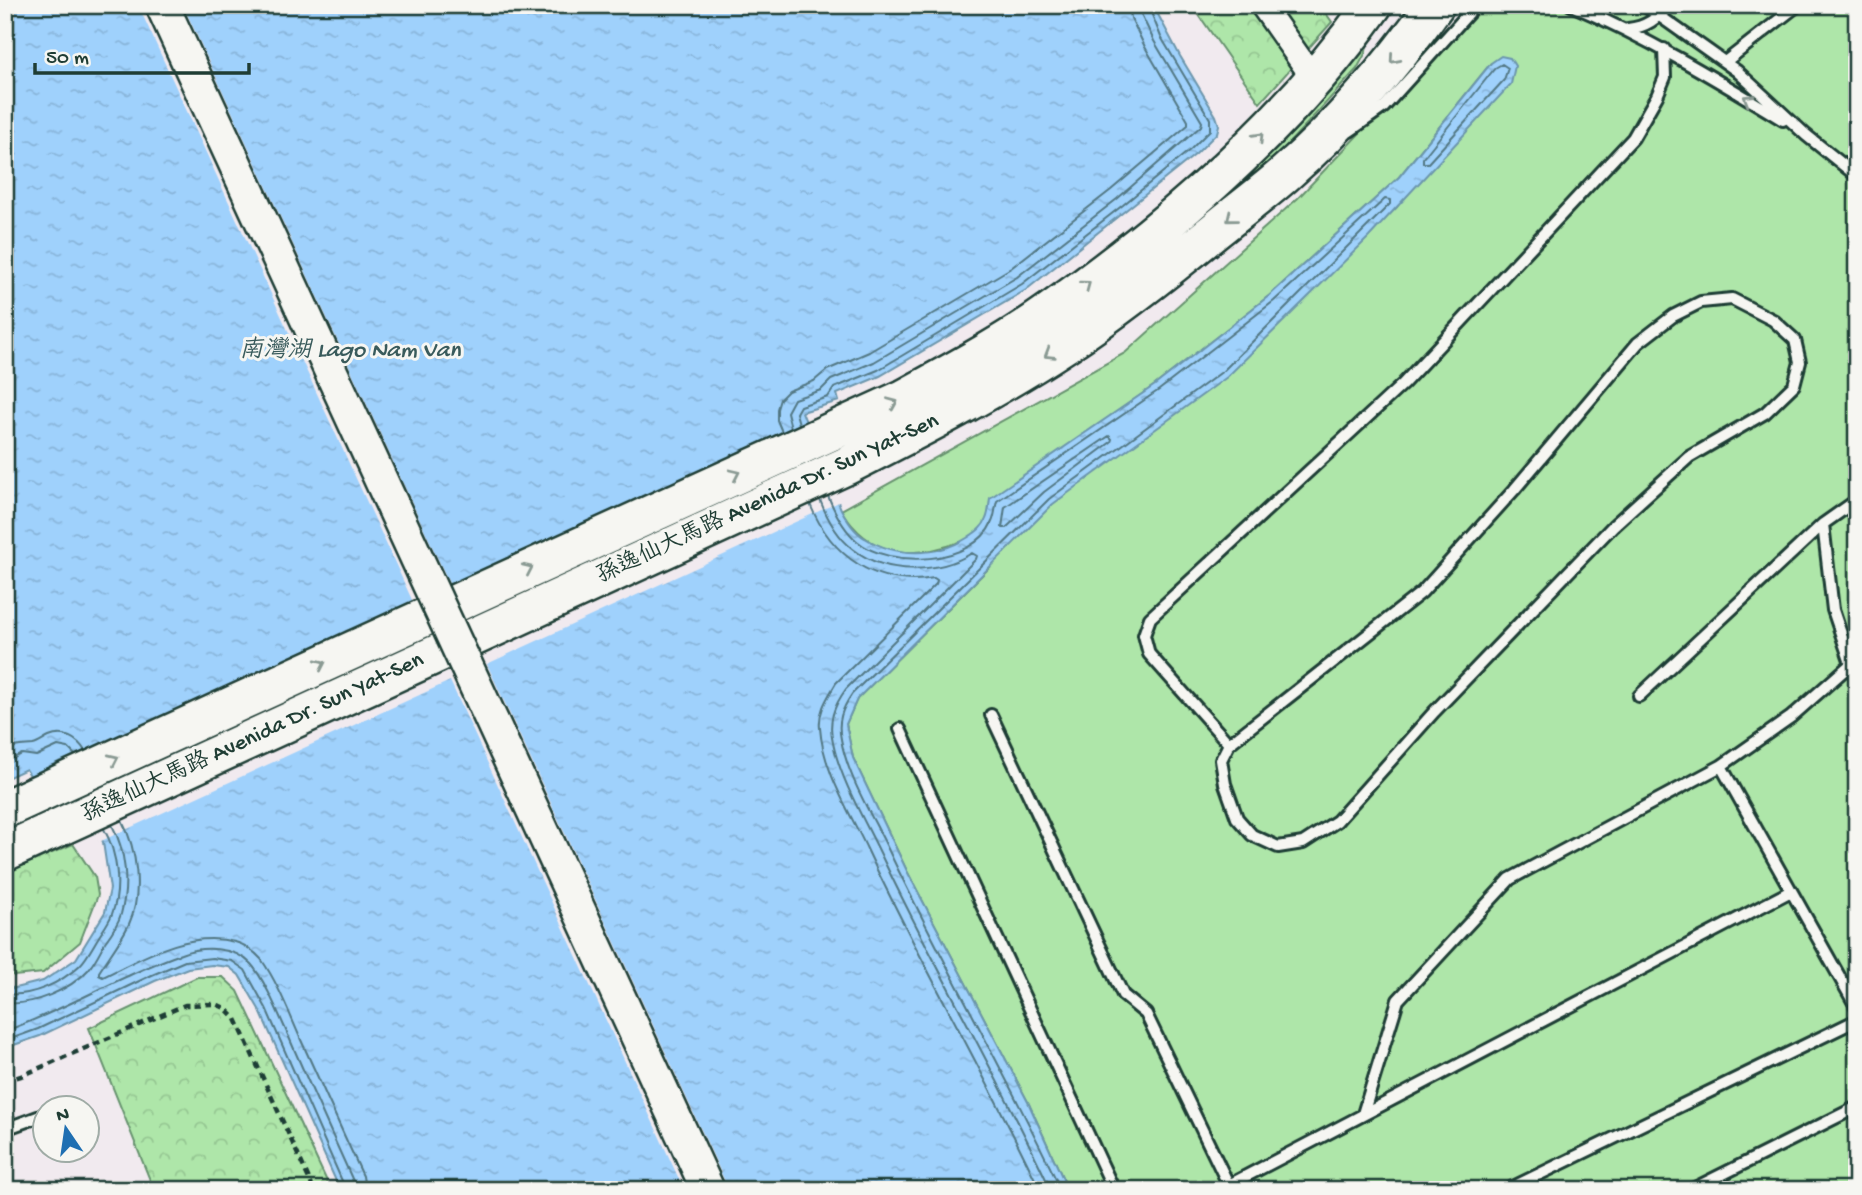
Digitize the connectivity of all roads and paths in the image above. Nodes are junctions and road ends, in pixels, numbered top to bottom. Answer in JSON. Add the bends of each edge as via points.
{"nodes":[{"id":1,"x":162,"y":5,"type":"edge"},
{"id":2,"x":1262,"y":5,"type":"edge"},
{"id":3,"x":1421,"y":5,"type":"edge"},
{"id":4,"x":1435,"y":5,"type":"edge"},
{"id":5,"x":1476,"y":5,"type":"edge"},
{"id":6,"x":1571,"y":5,"type":"edge"},
{"id":7,"x":1644,"y":5,"type":"edge"},
{"id":8,"x":1671,"y":5,"type":"edge"},
{"id":9,"x":1798,"y":5,"type":"edge"},
{"id":10,"x":1364,"y":12,"type":"edge"},
{"id":11,"x":1659,"y":16,"type":"junction"},
{"id":12,"x":1626,"y":29,"type":"junction"},
{"id":13,"x":1678,"y":30,"type":"junction"},
{"id":14,"x":1664,"y":49,"type":"junction"},
{"id":15,"x":1725,"y":62,"type":"junction"},
{"id":16,"x":1314,"y":79,"type":"junction"},
{"id":17,"x":1807,"y":135,"type":"junction"},
{"id":18,"x":1312,"y":148,"type":"junction"},
{"id":19,"x":1857,"y":176,"type":"edge"},
{"id":20,"x":1857,"y":500,"type":"edge"},
{"id":21,"x":1823,"y":524,"type":"junction"},
{"id":22,"x":1850,"y":665,"type":"junction"},
{"id":23,"x":1857,"y":681,"type":"edge"},
{"id":24,"x":1639,"y":696,"type":"dead end"},
{"id":25,"x":991,"y":715,"type":"dead end"},
{"id":26,"x":900,"y":729,"type":"dead end"},
{"id":27,"x":1229,"y":744,"type":"junction"},
{"id":28,"x":1721,"y":766,"type":"junction"},
{"id":29,"x":5,"y":809,"type":"edge"},
{"id":30,"x":5,"y":852,"type":"edge"},
{"id":31,"x":1791,"y":891,"type":"junction"},
{"id":32,"x":1857,"y":1008,"type":"edge"},
{"id":33,"x":1857,"y":1020,"type":"edge"},
{"id":34,"x":5,"y":1081,"type":"edge"},
{"id":35,"x":1857,"y":1107,"type":"edge"},
{"id":36,"x":1363,"y":1114,"type":"junction"},
{"id":37,"x":32,"y":1119,"type":"edge"},
{"id":38,"x":5,"y":1129,"type":"edge"},
{"id":39,"x":1230,"y":1187,"type":"edge"},
{"id":40,"x":314,"y":1190,"type":"edge"},
{"id":41,"x":708,"y":1190,"type":"edge"},
{"id":42,"x":1114,"y":1190,"type":"edge"},
{"id":43,"x":1507,"y":1190,"type":"edge"},
{"id":44,"x":1691,"y":1190,"type":"edge"}],
"edges":[{"from":1,"to":41,"type":"main road","bridge":true},
{"from":2,"to":16,"type":"street"},
{"from":3,"to":10,"type":"main road","via":[[1390,22],[1379,23]]},
{"from":4,"to":18,"type":"main road","name":"孫逸仙大馬路 Avenida Dr. Sun Yat-Sen","one_way":true,"via":[[1348,112]]},
{"from":5,"to":18,"type":"lane","via":[[1384,107],[1357,128]]},
{"from":6,"to":12,"type":"lane"},
{"from":7,"to":11,"type":"lane"},
{"from":8,"to":11,"type":"lane"},
{"from":8,"to":13,"type":"lane"},
{"from":9,"to":15,"type":"lane"},
{"from":10,"to":16,"type":"main road","name":"孫逸仙大馬路 Avenida Dr. Sun Yat-Sen"},
{"from":11,"to":12,"type":"lane","via":[[1645,26]]},
{"from":11,"to":13,"type":"lane"},
{"from":12,"to":14,"type":"lane"},
{"from":13,"to":15,"type":"lane"},
{"from":17,"to":14,"type":"lane","one_way":true},
{"from":14,"to":27,"type":"lane","via":[[1665,77],[1633,138],[1404,384],[1150,618],[1144,635],[1149,654]]},
{"from":15,"to":17,"type":"lane"},
{"from":29,"to":16,"type":"main road","name":"孫逸仙大馬路 Avenida Dr. Sun Yat-Sen","one_way":true,"via":[[905,398],[978,358],[1050,312],[1172,220]]},
{"from":17,"to":19,"type":"lane"},
{"from":18,"to":30,"type":"main road","name":"孫逸仙大馬路 Avenida Dr. Sun Yat-Sen","one_way":true,"via":[[1148,285],[986,392],[846,466]]},
{"from":20,"to":21,"type":"lane"},
{"from":21,"to":22,"type":"lane","via":[[1833,610]]},
{"from":21,"to":24,"type":"lane"},
{"from":22,"to":23,"type":"lane"},
{"from":22,"to":28,"type":"lane","via":[[1791,717]]},
{"from":25,"to":39,"type":"lane","via":[[1123,995],[1146,1014]]},
{"from":26,"to":42,"type":"lane"},
{"from":27,"to":27,"type":"lane","via":[[1422,592],[1638,343],[1672,316],[1701,302],[1732,299],[1773,320],[1795,340],[1800,362],[1794,385],[1765,413],[1689,457],[1613,526],[1434,712],[1337,821],[1303,843],[1278,847],[1252,835],[1237,817],[1225,784],[1221,760]]},
{"from":28,"to":31,"type":"lane"},
{"from":28,"to":36,"type":"lane","via":[[1510,879],[1398,1000]]},
{"from":31,"to":32,"type":"lane"},
{"from":31,"to":36,"type":"lane"},
{"from":33,"to":43,"type":"lane"},
{"from":34,"to":40,"type":"path","via":[[172,1009],[216,1004],[236,1019]]},
{"from":35,"to":44,"type":"lane"},
{"from":36,"to":39,"type":"lane"},
{"from":37,"to":38,"type":"lane"}]}
